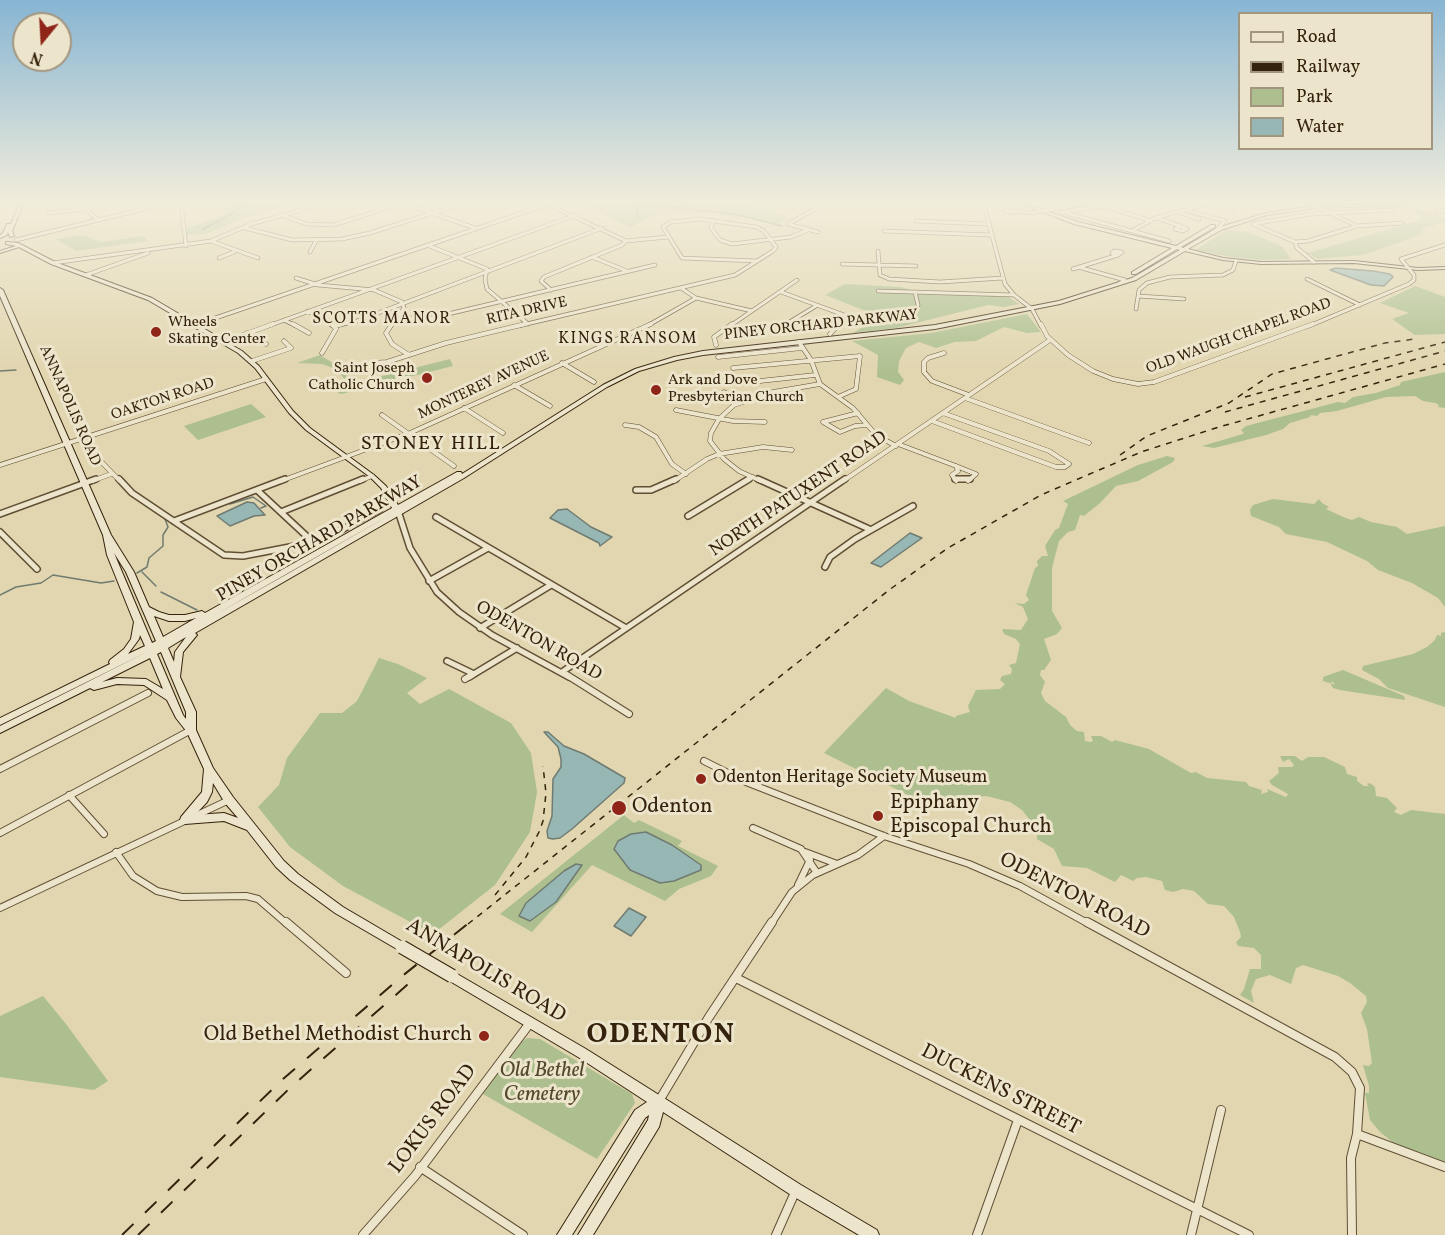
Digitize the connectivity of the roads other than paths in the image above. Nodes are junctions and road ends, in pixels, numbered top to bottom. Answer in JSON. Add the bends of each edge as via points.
{"nodes":[{"id":1,"x":49,"y":261,"type":"edge"},
{"id":2,"x":71,"y":261,"type":"edge"},
{"id":3,"x":126,"y":261,"type":"edge"},
{"id":4,"x":381,"y":261,"type":"edge"},
{"id":5,"x":449,"y":261,"type":"edge"},
{"id":6,"x":468,"y":261,"type":"edge"},
{"id":7,"x":515,"y":261,"type":"edge"},
{"id":8,"x":583,"y":261,"type":"edge"},
{"id":9,"x":601,"y":261,"type":"edge"},
{"id":10,"x":756,"y":261,"type":"edge"},
{"id":11,"x":879,"y":261,"type":"edge"},
{"id":12,"x":998,"y":261,"type":"edge"},
{"id":13,"x":1099,"y":261,"type":"edge"},
{"id":14,"x":1153,"y":261,"type":"edge"},
{"id":15,"x":1167,"y":261,"type":"edge"},
{"id":16,"x":1236,"y":261,"type":"joint"},
{"id":17,"x":1404,"y":261,"type":"edge"},
{"id":18,"x":1314,"y":262,"type":"joint"},
{"id":19,"x":53,"y":263,"type":"junction"},
{"id":20,"x":842,"y":264,"type":"dead end"},
{"id":21,"x":656,"y":265,"type":"dead end"},
{"id":22,"x":879,"y":265,"type":"junction"},
{"id":23,"x":916,"y":266,"type":"dead end"},
{"id":24,"x":1078,"y":267,"type":"junction"},
{"id":25,"x":1411,"y":268,"type":"junction"},
{"id":26,"x":1445,"y":268,"type":"edge"},
{"id":27,"x":1073,"y":269,"type":"dead end"},
{"id":28,"x":488,"y":271,"type":"junction"},
{"id":29,"x":628,"y":272,"type":"junction"},
{"id":30,"x":86,"y":275,"type":"junction"},
{"id":31,"x":296,"y":278,"type":"dead end"},
{"id":32,"x":1003,"y":278,"type":"junction"},
{"id":33,"x":1121,"y":278,"type":"junction"},
{"id":34,"x":1307,"y":279,"type":"dead end"},
{"id":35,"x":797,"y":280,"type":"dead end"},
{"id":36,"x":312,"y":284,"type":"junction"},
{"id":37,"x":681,"y":288,"type":"junction"},
{"id":38,"x":369,"y":289,"type":"junction"},
{"id":39,"x":550,"y":290,"type":"junction"},
{"id":40,"x":0,"y":291,"type":"edge"},
{"id":41,"x":781,"y":291,"type":"junction"},
{"id":42,"x":878,"y":291,"type":"dead end"},
{"id":43,"x":1102,"y":291,"type":"junction"},
{"id":44,"x":915,"y":292,"type":"junction"},
{"id":45,"x":1014,"y":295,"type":"junction"},
{"id":46,"x":1138,"y":296,"type":"junction"},
{"id":47,"x":696,"y":298,"type":"junction"},
{"id":48,"x":1184,"y":299,"type":"dead end"},
{"id":49,"x":502,"y":301,"type":"junction"},
{"id":50,"x":403,"y":303,"type":"junction"},
{"id":51,"x":918,"y":305,"type":"dead end"},
{"id":52,"x":1360,"y":305,"type":"junction"},
{"id":53,"x":816,"y":306,"type":"junction"},
{"id":54,"x":1029,"y":307,"type":"junction"},
{"id":55,"x":1136,"y":309,"type":"dead end"},
{"id":56,"x":308,"y":311,"type":"junction"},
{"id":57,"x":752,"y":311,"type":"junction"},
{"id":58,"x":396,"y":318,"type":"junction"},
{"id":59,"x":850,"y":318,"type":"junction"},
{"id":60,"x":284,"y":320,"type":"junction"},
{"id":61,"x":866,"y":323,"type":"dead end"},
{"id":62,"x":528,"y":324,"type":"junction"},
{"id":63,"x":195,"y":325,"type":"junction"},
{"id":64,"x":335,"y":326,"type":"junction"},
{"id":65,"x":778,"y":329,"type":"dead end"},
{"id":66,"x":247,"y":333,"type":"junction"},
{"id":67,"x":309,"y":333,"type":"dead end"},
{"id":68,"x":830,"y":334,"type":"dead end"},
{"id":69,"x":1050,"y":340,"type":"junction"},
{"id":70,"x":284,"y":341,"type":"dead end"},
{"id":71,"x":224,"y":342,"type":"junction"},
{"id":72,"x":266,"y":344,"type":"dead end"},
{"id":73,"x":716,"y":345,"type":"dead end"},
{"id":74,"x":801,"y":345,"type":"junction"},
{"id":75,"x":322,"y":353,"type":"dead end"},
{"id":76,"x":944,"y":353,"type":"dead end"},
{"id":77,"x":409,"y":355,"type":"junction"},
{"id":78,"x":718,"y":357,"type":"dead end"},
{"id":79,"x":810,"y":360,"type":"junction"},
{"id":80,"x":252,"y":361,"type":"junction"},
{"id":81,"x":372,"y":363,"type":"dead end"},
{"id":82,"x":562,"y":363,"type":"junction"},
{"id":83,"x":733,"y":368,"type":"dead end"},
{"id":84,"x":815,"y":375,"type":"junction"},
{"id":85,"x":266,"y":379,"type":"junction"},
{"id":86,"x":594,"y":382,"type":"dead end"},
{"id":87,"x":751,"y":382,"type":"dead end"},
{"id":88,"x":820,"y":384,"type":"junction"},
{"id":89,"x":514,"y":385,"type":"junction"},
{"id":90,"x":724,"y":392,"type":"dead end"},
{"id":91,"x":837,"y":397,"type":"junction"},
{"id":92,"x":967,"y":397,"type":"junction"},
{"id":93,"x":741,"y":402,"type":"junction"},
{"id":94,"x":550,"y":406,"type":"dead end"},
{"id":95,"x":464,"y":408,"type":"junction"},
{"id":96,"x":676,"y":410,"type":"dead end"},
{"id":97,"x":858,"y":413,"type":"junction"},
{"id":98,"x":943,"y":413,"type":"junction"},
{"id":99,"x":382,"y":415,"type":"dead end"},
{"id":100,"x":718,"y":419,"type":"junction"},
{"id":101,"x":932,"y":421,"type":"junction"},
{"id":102,"x":765,"y":422,"type":"dead end"},
{"id":103,"x":867,"y":425,"type":"junction"},
{"id":104,"x":625,"y":426,"type":"dead end"},
{"id":105,"x":410,"y":433,"type":"junction"},
{"id":106,"x":504,"y":433,"type":"dead end"},
{"id":107,"x":80,"y":440,"type":"junction"},
{"id":108,"x":1089,"y":443,"type":"dead end"},
{"id":109,"x":68,"y":444,"type":"junction"},
{"id":110,"x":897,"y":445,"type":"junction"},
{"id":111,"x":792,"y":450,"type":"dead end"},
{"id":112,"x":720,"y":454,"type":"junction"},
{"id":113,"x":346,"y":456,"type":"junction"},
{"id":114,"x":0,"y":465,"type":"edge"},
{"id":115,"x":454,"y":466,"type":"dead end"},
{"id":116,"x":956,"y":466,"type":"junction"},
{"id":117,"x":111,"y":474,"type":"junction"},
{"id":118,"x":686,"y":474,"type":"junction"},
{"id":119,"x":372,"y":476,"type":"junction"},
{"id":120,"x":753,"y":477,"type":"junction"},
{"id":121,"x":84,"y":483,"type":"junction"},
{"id":122,"x":257,"y":490,"type":"junction"},
{"id":123,"x":636,"y":490,"type":"dead end"},
{"id":124,"x":811,"y":503,"type":"junction"},
{"id":125,"x":913,"y":506,"type":"dead end"},
{"id":126,"x":380,"y":509,"type":"dead end"},
{"id":127,"x":398,"y":511,"type":"junction"},
{"id":128,"x":281,"y":512,"type":"junction"},
{"id":129,"x":0,"y":514,"type":"edge"},
{"id":130,"x":687,"y":516,"type":"dead end"},
{"id":131,"x":436,"y":517,"type":"dead end"},
{"id":132,"x":174,"y":521,"type":"junction"},
{"id":133,"x":363,"y":522,"type":"junction"},
{"id":134,"x":869,"y":529,"type":"junction"},
{"id":135,"x":0,"y":531,"type":"edge"},
{"id":136,"x":107,"y":535,"type":"junction"},
{"id":137,"x":314,"y":543,"type":"junction"},
{"id":138,"x":488,"y":548,"type":"junction"},
{"id":139,"x":825,"y":567,"type":"dead end"},
{"id":140,"x":37,"y":569,"type":"dead end"},
{"id":141,"x":429,"y":581,"type":"junction"},
{"id":142,"x":551,"y":585,"type":"junction"},
{"id":143,"x":222,"y":607,"type":"junction"},
{"id":144,"x":146,"y":608,"type":"junction"},
{"id":145,"x":134,"y":612,"type":"junction"},
{"id":146,"x":213,"y":620,"type":"junction"},
{"id":147,"x":480,"y":628,"type":"junction"},
{"id":148,"x":626,"y":628,"type":"junction"},
{"id":149,"x":161,"y":645,"type":"junction"},
{"id":150,"x":517,"y":648,"type":"junction"},
{"id":151,"x":151,"y":650,"type":"junction"},
{"id":152,"x":447,"y":661,"type":"dead end"},
{"id":153,"x":562,"y":672,"type":"junction"},
{"id":154,"x":474,"y":674,"type":"junction"},
{"id":155,"x":177,"y":679,"type":"junction"},
{"id":156,"x":465,"y":679,"type":"dead end"},
{"id":157,"x":83,"y":681,"type":"junction"},
{"id":158,"x":148,"y":693,"type":"dead end"},
{"id":159,"x":63,"y":698,"type":"junction"},
{"id":160,"x":172,"y":700,"type":"junction"},
{"id":161,"x":629,"y":714,"type":"dead end"},
{"id":162,"x":0,"y":722,"type":"edge"},
{"id":163,"x":0,"y":730,"type":"edge"},
{"id":164,"x":191,"y":730,"type":"junction"},
{"id":165,"x":704,"y":761,"type":"dead end"},
{"id":166,"x":209,"y":769,"type":"junction"},
{"id":167,"x":0,"y":770,"type":"edge"},
{"id":168,"x":69,"y":795,"type":"junction"},
{"id":169,"x":229,"y":800,"type":"junction"},
{"id":170,"x":185,"y":820,"type":"junction"},
{"id":171,"x":251,"y":828,"type":"junction"},
{"id":172,"x":753,"y":828,"type":"dead end"},
{"id":173,"x":0,"y":833,"type":"edge"},
{"id":174,"x":104,"y":834,"type":"dead end"},
{"id":175,"x":884,"y":836,"type":"junction"},
{"id":176,"x":116,"y":852,"type":"junction"},
{"id":177,"x":805,"y":852,"type":"junction"},
{"id":178,"x":810,"y":860,"type":"junction"},
{"id":179,"x":837,"y":864,"type":"junction"},
{"id":180,"x":817,"y":873,"type":"junction"},
{"id":181,"x":798,"y":885,"type":"junction"},
{"id":182,"x":0,"y":908,"type":"edge"},
{"id":183,"x":346,"y":973,"type":"dead end"},
{"id":184,"x":736,"y":978,"type":"junction"},
{"id":185,"x":530,"y":1023,"type":"junction"},
{"id":186,"x":659,"y":1101,"type":"junction"},
{"id":187,"x":1221,"y":1110,"type":"dead end"},
{"id":188,"x":1018,"y":1120,"type":"junction"},
{"id":189,"x":1357,"y":1134,"type":"junction"},
{"id":190,"x":420,"y":1167,"type":"junction"},
{"id":191,"x":1445,"y":1167,"type":"edge"},
{"id":192,"x":796,"y":1190,"type":"junction"},
{"id":193,"x":1196,"y":1209,"type":"junction"},
{"id":194,"x":363,"y":1235,"type":"edge"},
{"id":195,"x":524,"y":1235,"type":"edge"},
{"id":196,"x":564,"y":1235,"type":"edge"},
{"id":197,"x":585,"y":1235,"type":"edge"},
{"id":198,"x":776,"y":1235,"type":"edge"},
{"id":199,"x":872,"y":1235,"type":"edge"},
{"id":200,"x":977,"y":1235,"type":"edge"},
{"id":201,"x":1191,"y":1235,"type":"edge"},
{"id":202,"x":1249,"y":1235,"type":"edge"},
{"id":203,"x":1352,"y":1235,"type":"edge"}],
"edges":[{"from":1,"to":19,"type":"main road","name":"ODENTON ROAD"},
{"from":2,"to":19,"type":"street"},
{"from":3,"to":30,"type":"street"},
{"from":4,"to":36,"type":"street"},
{"from":5,"to":38,"type":"street"},
{"from":6,"to":28,"type":"street"},
{"from":7,"to":28,"type":"street"},
{"from":8,"to":39,"type":"street","via":[[544,277],[541,281]]},
{"from":9,"to":29,"type":"street"},
{"from":10,"to":37,"type":"street","name":"RITA DRIVE","via":[[735,275]]},
{"from":11,"to":22,"type":"street"},
{"from":12,"to":32,"type":"street","name":"OLD WAUGH CHAPEL ROAD"},
{"from":13,"to":24,"type":"street"},
{"from":14,"to":33,"type":"main road","name":"PINEY ORCHARD PARKWAY"},
{"from":15,"to":43,"type":"main road","name":"PINEY ORCHARD PARKWAY"},
{"from":16,"to":18,"type":"main road"},
{"from":16,"to":46,"type":"street","via":[[1233,270],[1223,275],[1152,281],[1141,288]]},
{"from":17,"to":25,"type":"street"},
{"from":18,"to":25,"type":"main road","via":[[1363,262]]},
{"from":19,"to":30,"type":"main road","name":"ODENTON ROAD"},
{"from":20,"to":22,"type":"street"},
{"from":21,"to":29,"type":"street"},
{"from":22,"to":23,"type":"street"},
{"from":22,"to":32,"type":"street","via":[[881,276],[898,281]]},
{"from":24,"to":27,"type":"street"},
{"from":24,"to":33,"type":"street"},
{"from":25,"to":26,"type":"main road"},
{"from":25,"to":52,"type":"street","name":"OLD WAUGH CHAPEL ROAD","via":[[1412,282]]},
{"from":28,"to":49,"type":"street","via":[[485,285]]},
{"from":28,"to":50,"type":"street"},
{"from":29,"to":39,"type":"street"},
{"from":30,"to":63,"type":"main road","name":"ODENTON ROAD","via":[[141,295]]},
{"from":31,"to":36,"type":"street"},
{"from":32,"to":45,"type":"street","name":"OLD WAUGH CHAPEL ROAD"},
{"from":33,"to":43,"type":"street","via":[[1124,281]]},
{"from":33,"to":54,"type":"main road","name":"PINEY ORCHARD PARKWAY"},
{"from":34,"to":52,"type":"street"},
{"from":35,"to":41,"type":"street"},
{"from":36,"to":38,"type":"street"},
{"from":36,"to":63,"type":"street"},
{"from":37,"to":47,"type":"street"},
{"from":37,"to":62,"type":"street","name":"RITA DRIVE"},
{"from":38,"to":50,"type":"street"},
{"from":38,"to":56,"type":"street"},
{"from":39,"to":49,"type":"street"},
{"from":40,"to":109,"type":"main road","name":"ANNAPOLIS ROAD"},
{"from":41,"to":53,"type":"street"},
{"from":41,"to":57,"type":"street"},
{"from":42,"to":44,"type":"street"},
{"from":43,"to":54,"type":"main road","name":"PINEY ORCHARD PARKWAY"},
{"from":44,"to":45,"type":"street"},
{"from":44,"to":51,"type":"street"},
{"from":45,"to":54,"type":"street","name":"OLD WAUGH CHAPEL ROAD"},
{"from":46,"to":48,"type":"street"},
{"from":46,"to":55,"type":"street"},
{"from":47,"to":57,"type":"street"},
{"from":47,"to":82,"type":"street","name":"MONTEREY AVENUE","via":[[657,322]]},
{"from":49,"to":58,"type":"street","via":[[431,318]]},
{"from":49,"to":62,"type":"street"},
{"from":50,"to":58,"type":"street","via":[[404,308]]},
{"from":50,"to":64,"type":"street"},
{"from":52,"to":69,"type":"street","name":"OLD WAUGH CHAPEL ROAD","via":[[1328,320],[1145,384],[1099,374]]},
{"from":53,"to":59,"type":"street"},
{"from":53,"to":65,"type":"street"},
{"from":54,"to":69,"type":"street","name":"OLD WAUGH CHAPEL ROAD"},
{"from":54,"to":74,"type":"main road","name":"PINEY ORCHARD PARKWAY","via":[[963,322]]},
{"from":56,"to":60,"type":"street"},
{"from":56,"to":64,"type":"street"},
{"from":57,"to":73,"type":"street","via":[[714,337]]},
{"from":58,"to":77,"type":"street","via":[[387,329],[387,337]]},
{"from":59,"to":61,"type":"street"},
{"from":59,"to":68,"type":"street"},
{"from":60,"to":66,"type":"street"},
{"from":60,"to":67,"type":"street"},
{"from":62,"to":77,"type":"street","name":"RITA DRIVE"},
{"from":63,"to":71,"type":"main road","name":"ODENTON ROAD"},
{"from":64,"to":75,"type":"street"},
{"from":66,"to":71,"type":"street"},
{"from":66,"to":72,"type":"street"},
{"from":69,"to":92,"type":"street","name":"NORTH PATUXENT ROAD"},
{"from":70,"to":80,"type":"street","via":[[291,348]]},
{"from":71,"to":80,"type":"main road","name":"ODENTON ROAD"},
{"from":74,"to":78,"type":"street"},
{"from":74,"to":79,"type":"street"},
{"from":74,"to":127,"type":"main road","name":"PINEY ORCHARD PARKWAY","via":[[688,355],[637,370],[605,386],[459,479]]},
{"from":76,"to":92,"type":"street","via":[[928,358],[924,372],[932,381]]},
{"from":77,"to":81,"type":"street","name":"RITA DRIVE"},
{"from":79,"to":83,"type":"street"},
{"from":79,"to":84,"type":"street"},
{"from":79,"to":91,"type":"street","via":[[860,356],[856,389]]},
{"from":80,"to":85,"type":"main road","name":"ODENTON ROAD"},
{"from":82,"to":86,"type":"street"},
{"from":82,"to":89,"type":"street","name":"MONTEREY AVENUE"},
{"from":84,"to":87,"type":"street"},
{"from":84,"to":88,"type":"street"},
{"from":85,"to":107,"type":"street","name":"OAKTON ROAD"},
{"from":85,"to":113,"type":"main road","name":"ODENTON ROAD","via":[[308,429]]},
{"from":88,"to":91,"type":"street"},
{"from":88,"to":93,"type":"street"},
{"from":89,"to":94,"type":"street"},
{"from":89,"to":95,"type":"street","name":"MONTEREY AVENUE"},
{"from":90,"to":93,"type":"street"},
{"from":91,"to":97,"type":"street"},
{"from":92,"to":98,"type":"street","name":"NORTH PATUXENT ROAD"},
{"from":92,"to":108,"type":"street"},
{"from":93,"to":100,"type":"street","via":[[729,407]]},
{"from":95,"to":105,"type":"street","name":"MONTEREY AVENUE"},
{"from":95,"to":106,"type":"street"},
{"from":96,"to":100,"type":"street"},
{"from":97,"to":103,"type":"street"},
{"from":97,"to":103,"type":"street","via":[[823,422],[840,432]]},
{"from":98,"to":101,"type":"street","name":"NORTH PATUXENT ROAD"},
{"from":98,"to":101,"type":"street","via":[[1049,451],[1069,464],[1056,467]]},
{"from":99,"to":105,"type":"street"},
{"from":100,"to":102,"type":"street"},
{"from":100,"to":112,"type":"street","via":[[710,437]]},
{"from":101,"to":110,"type":"street","name":"NORTH PATUXENT ROAD"},
{"from":103,"to":110,"type":"street","via":[[882,439]]},
{"from":104,"to":118,"type":"street","via":[[639,427],[656,437],[672,464]]},
{"from":105,"to":113,"type":"street","name":"MONTEREY AVENUE"},
{"from":105,"to":115,"type":"street"},
{"from":107,"to":109,"type":"street","name":"OAKTON ROAD"},
{"from":107,"to":117,"type":"street"},
{"from":109,"to":114,"type":"street","name":"OAKTON ROAD"},
{"from":109,"to":121,"type":"main road","name":"ANNAPOLIS ROAD"},
{"from":110,"to":116,"type":"street"},
{"from":110,"to":124,"type":"street","name":"NORTH PATUXENT ROAD"},
{"from":111,"to":112,"type":"street","via":[[763,447]]},
{"from":112,"to":118,"type":"street"},
{"from":112,"to":120,"type":"street","via":[[733,467]]},
{"from":113,"to":119,"type":"main road","name":"ODENTON ROAD"},
{"from":113,"to":122,"type":"street","name":"MONTEREY AVENUE"},
{"from":116,"to":116,"type":"street","via":[[958,471],[952,475],[956,481],[968,481],[976,474]]},
{"from":117,"to":121,"type":"street"},
{"from":117,"to":132,"type":"street","via":[[132,494]]},
{"from":118,"to":123,"type":"street","via":[[663,487]]},
{"from":119,"to":127,"type":"main road","name":"ODENTON ROAD"},
{"from":119,"to":128,"type":"street"},
{"from":120,"to":124,"type":"street"},
{"from":120,"to":130,"type":"street"},
{"from":121,"to":129,"type":"street"},
{"from":121,"to":136,"type":"main road","name":"ANNAPOLIS ROAD"},
{"from":122,"to":128,"type":"street"},
{"from":122,"to":132,"type":"street","name":"MONTEREY AVENUE"},
{"from":124,"to":134,"type":"street"},
{"from":124,"to":148,"type":"street","name":"NORTH PATUXENT ROAD"},
{"from":125,"to":134,"type":"street"},
{"from":126,"to":133,"type":"street"},
{"from":127,"to":133,"type":"main road","name":"PINEY ORCHARD PARKWAY"},
{"from":127,"to":141,"type":"street","name":"ODENTON ROAD","via":[[410,548]]},
{"from":127,"to":146,"type":"main road","name":"PINEY ORCHARD PARKWAY"},
{"from":128,"to":137,"type":"street"},
{"from":131,"to":138,"type":"street"},
{"from":132,"to":137,"type":"street","via":[[218,552],[233,556]]},
{"from":133,"to":137,"type":"street"},
{"from":133,"to":143,"type":"main road","name":"PINEY ORCHARD PARKWAY"},
{"from":134,"to":139,"type":"street","via":[[830,557]]},
{"from":135,"to":140,"type":"street"},
{"from":136,"to":144,"type":"main road","name":"ANNAPOLIS ROAD"},
{"from":136,"to":145,"type":"main road","name":"ANNAPOLIS ROAD"},
{"from":138,"to":141,"type":"street"},
{"from":138,"to":142,"type":"street"},
{"from":141,"to":147,"type":"street","name":"ODENTON ROAD","via":[[448,603]]},
{"from":142,"to":147,"type":"street"},
{"from":142,"to":148,"type":"street"},
{"from":143,"to":144,"type":"main road","via":[[177,619],[162,617]]},
{"from":143,"to":149,"type":"main road","name":"PINEY ORCHARD PARKWAY"},
{"from":144,"to":149,"type":"main road","name":"ANNAPOLIS ROAD"},
{"from":145,"to":151,"type":"main road","name":"ANNAPOLIS ROAD"},
{"from":145,"to":157,"type":"main road","via":[[137,632],[127,651]]},
{"from":146,"to":149,"type":"main road","name":"PINEY ORCHARD PARKWAY"},
{"from":146,"to":155,"type":"main road","via":[[182,646],[176,660]]},
{"from":147,"to":150,"type":"street","name":"ODENTON ROAD"},
{"from":148,"to":153,"type":"street","name":"NORTH PATUXENT ROAD"},
{"from":149,"to":151,"type":"main road"},
{"from":149,"to":155,"type":"main road","name":"ANNAPOLIS ROAD"},
{"from":150,"to":153,"type":"street","name":"ODENTON ROAD"},
{"from":150,"to":154,"type":"street"},
{"from":151,"to":157,"type":"main road"},
{"from":151,"to":159,"type":"main road"},
{"from":151,"to":160,"type":"main road","name":"ANNAPOLIS ROAD"},
{"from":152,"to":154,"type":"street"},
{"from":153,"to":161,"type":"street","name":"ODENTON ROAD"},
{"from":154,"to":156,"type":"street"},
{"from":155,"to":164,"type":"main road","name":"ANNAPOLIS ROAD","via":[[191,712]]},
{"from":157,"to":162,"type":"main road"},
{"from":158,"to":167,"type":"street"},
{"from":159,"to":160,"type":"main road","via":[[100,685],[132,681],[154,685]]},
{"from":159,"to":163,"type":"main road"},
{"from":160,"to":164,"type":"main road","name":"ANNAPOLIS ROAD"},
{"from":164,"to":166,"type":"main road","name":"ANNAPOLIS ROAD"},
{"from":164,"to":168,"type":"street"},
{"from":165,"to":175,"type":"street","name":"ODENTON ROAD","via":[[746,782]]},
{"from":166,"to":169,"type":"main road","name":"ANNAPOLIS ROAD"},
{"from":166,"to":170,"type":"main road","via":[[207,792]]},
{"from":168,"to":173,"type":"street"},
{"from":168,"to":174,"type":"street"},
{"from":169,"to":170,"type":"street"},
{"from":169,"to":171,"type":"main road","name":"ANNAPOLIS ROAD"},
{"from":170,"to":171,"type":"main road","via":[[224,817]]},
{"from":170,"to":176,"type":"street"},
{"from":171,"to":185,"type":"main road","name":"ANNAPOLIS ROAD","bridge":true,"via":[[280,864],[339,910]]},
{"from":172,"to":177,"type":"street"},
{"from":175,"to":179,"type":"street","via":[[858,855]]},
{"from":175,"to":189,"type":"street","name":"ODENTON ROAD","via":[[969,864],[1020,886],[1335,1057],[1352,1072],[1360,1088]]},
{"from":176,"to":182,"type":"street"},
{"from":176,"to":183,"type":"street","via":[[133,876],[157,891],[182,897],[258,899]]},
{"from":177,"to":178,"type":"street"},
{"from":177,"to":179,"type":"street"},
{"from":178,"to":180,"type":"street"},
{"from":178,"to":181,"type":"street"},
{"from":179,"to":180,"type":"street"},
{"from":180,"to":181,"type":"street"},
{"from":181,"to":184,"type":"street"},
{"from":184,"to":186,"type":"street"},
{"from":184,"to":188,"type":"street","name":"DUCKENS STREET"},
{"from":185,"to":186,"type":"main road","name":"ANNAPOLIS ROAD"},
{"from":185,"to":190,"type":"street","name":"LOKUS ROAD"},
{"from":186,"to":192,"type":"main road","name":"ANNAPOLIS ROAD"},
{"from":186,"to":196,"type":"street","via":[[640,1114]]},
{"from":186,"to":197,"type":"main road","via":[[654,1122]]},
{"from":187,"to":193,"type":"street"},
{"from":188,"to":193,"type":"street","name":"DUCKENS STREET"},
{"from":188,"to":200,"type":"street"},
{"from":189,"to":191,"type":"street"},
{"from":189,"to":203,"type":"street","name":"ODENTON ROAD","via":[[1350,1176]]},
{"from":190,"to":194,"type":"street","name":"LOKUS ROAD"},
{"from":190,"to":195,"type":"street"},
{"from":192,"to":198,"type":"street"},
{"from":192,"to":199,"type":"main road","name":"ANNAPOLIS ROAD"},
{"from":193,"to":201,"type":"street"},
{"from":193,"to":202,"type":"street","name":"DUCKENS STREET"}]}
